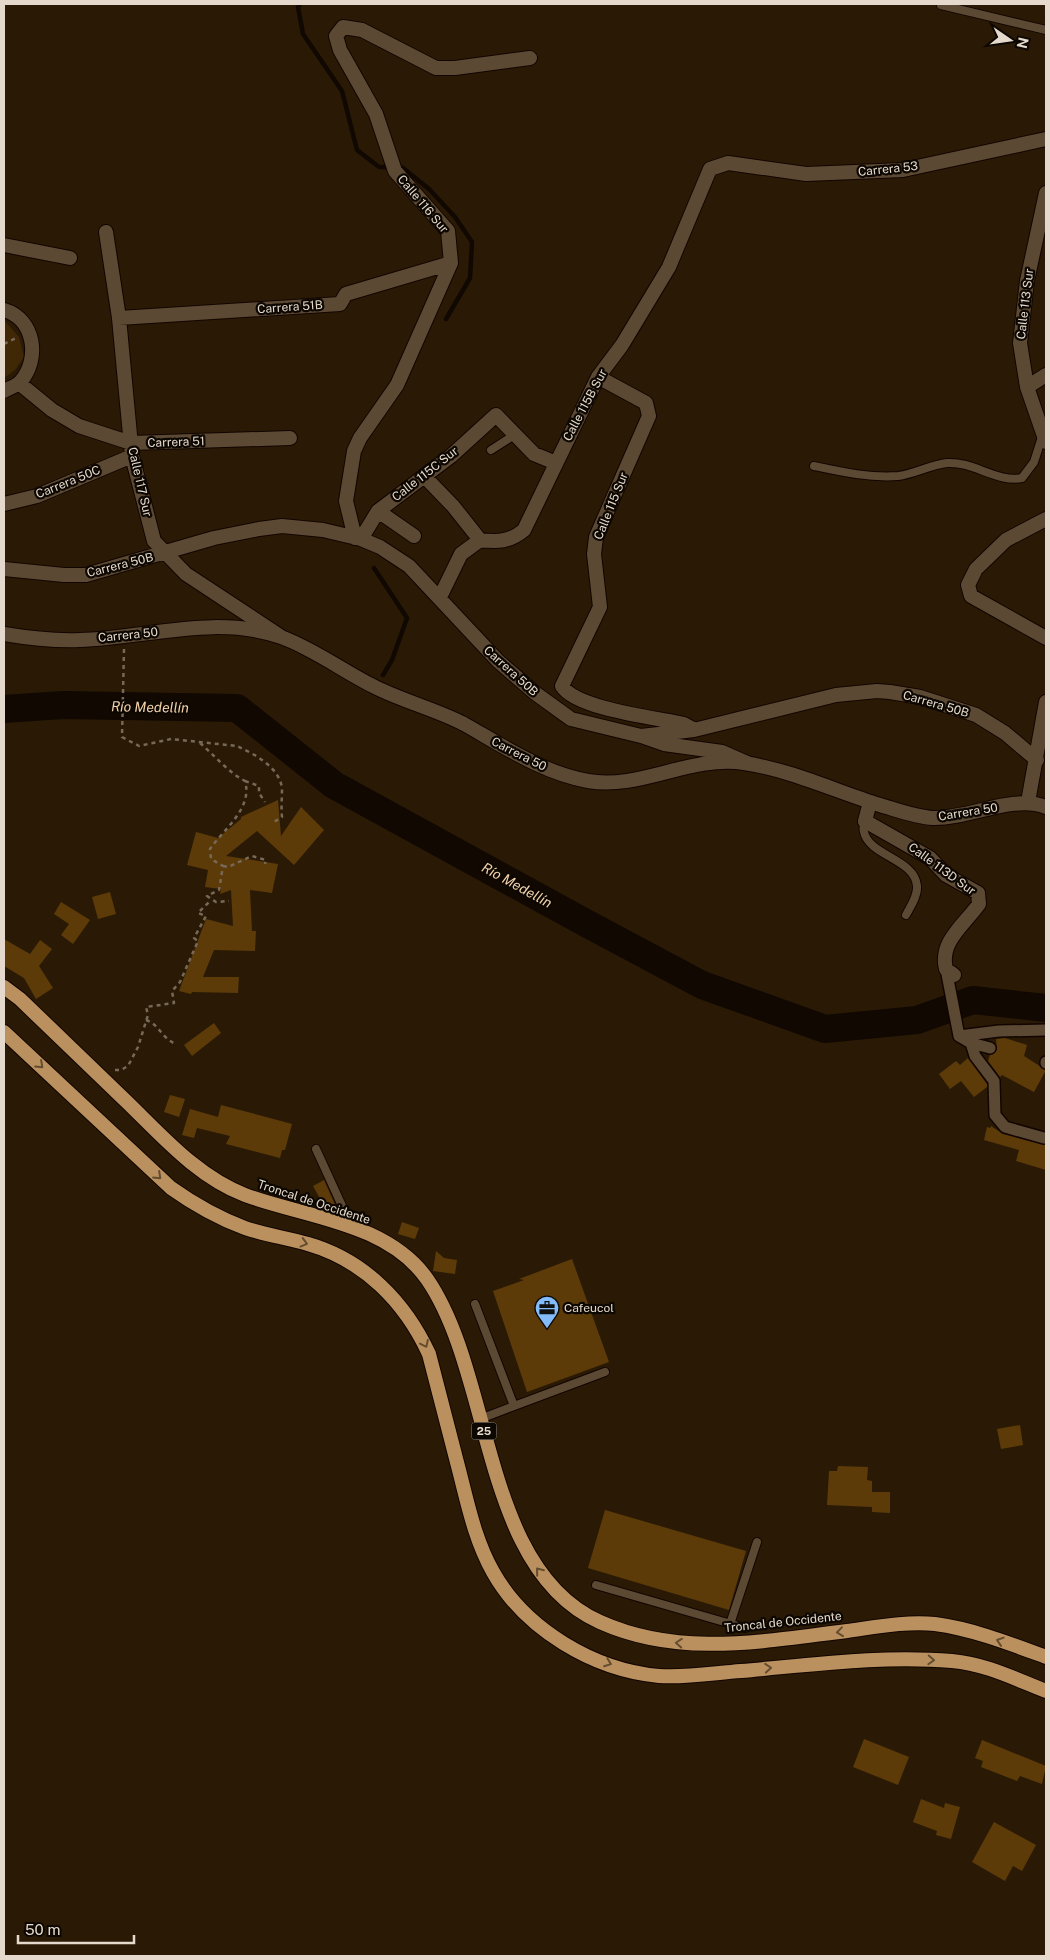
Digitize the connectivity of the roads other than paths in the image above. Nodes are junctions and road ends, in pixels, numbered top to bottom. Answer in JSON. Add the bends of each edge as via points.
{"nodes":[{"id":1,"x":940,"y":5,"type":"edge"},
{"id":2,"x":1046,"y":30,"type":"edge"},
{"id":3,"x":530,"y":58,"type":"dead end"},
{"id":4,"x":1046,"y":139,"type":"edge"},
{"id":5,"x":728,"y":163,"type":"joint"},
{"id":6,"x":1046,"y":193,"type":"edge"},
{"id":7,"x":106,"y":232,"type":"dead end"},
{"id":8,"x":4,"y":245,"type":"edge"},
{"id":9,"x":70,"y":258,"type":"dead end"},
{"id":10,"x":451,"y":263,"type":"junction"},
{"id":11,"x":4,"y":310,"type":"edge"},
{"id":12,"x":119,"y":318,"type":"junction"},
{"id":13,"x":1046,"y":375,"type":"edge"},
{"id":14,"x":598,"y":377,"type":"junction"},
{"id":15,"x":19,"y":383,"type":"junction"},
{"id":16,"x":1027,"y":387,"type":"junction"},
{"id":17,"x":4,"y":391,"type":"edge"},
{"id":18,"x":516,"y":434,"type":"junction"},
{"id":19,"x":1045,"y":437,"type":"edge"},
{"id":20,"x":290,"y":438,"type":"dead end"},
{"id":21,"x":131,"y":450,"type":"junction"},
{"id":22,"x":491,"y":450,"type":"dead end"},
{"id":23,"x":556,"y":463,"type":"junction"},
{"id":24,"x":814,"y":466,"type":"dead end"},
{"id":25,"x":424,"y":476,"type":"junction"},
{"id":26,"x":4,"y":504,"type":"edge"},
{"id":27,"x":378,"y":511,"type":"junction"},
{"id":28,"x":1046,"y":519,"type":"edge"},
{"id":29,"x":414,"y":536,"type":"dead end"},
{"id":30,"x":358,"y":538,"type":"junction"},
{"id":31,"x":480,"y":540,"type":"junction"},
{"id":32,"x":165,"y":554,"type":"junction"},
{"id":33,"x":4,"y":569,"type":"edge"},
{"id":34,"x":440,"y":597,"type":"junction"},
{"id":35,"x":4,"y":634,"type":"edge"},
{"id":36,"x":283,"y":638,"type":"junction"},
{"id":37,"x":1046,"y":638,"type":"edge"},
{"id":38,"x":1046,"y":702,"type":"edge"},
{"id":39,"x":694,"y":730,"type":"junction"},
{"id":40,"x":641,"y":736,"type":"junction"},
{"id":41,"x":1037,"y":760,"type":"junction"},
{"id":42,"x":752,"y":765,"type":"junction"},
{"id":43,"x":870,"y":802,"type":"junction"},
{"id":44,"x":1028,"y":802,"type":"junction"},
{"id":45,"x":1046,"y":807,"type":"edge"},
{"id":46,"x":865,"y":821,"type":"junction"},
{"id":47,"x":906,"y":915,"type":"dead end"},
{"id":48,"x":950,"y":972,"type":"joint"},
{"id":49,"x":4,"y":987,"type":"edge"},
{"id":50,"x":1046,"y":1030,"type":"edge"},
{"id":51,"x":4,"y":1032,"type":"edge"},
{"id":52,"x":959,"y":1036,"type":"junction"},
{"id":53,"x":970,"y":1042,"type":"junction"},
{"id":54,"x":990,"y":1048,"type":"dead end"},
{"id":55,"x":1044,"y":1138,"type":"dead end"},
{"id":56,"x":316,"y":1148,"type":"dead end"},
{"id":57,"x":343,"y":1225,"type":"junction"},
{"id":58,"x":475,"y":1304,"type":"dead end"},
{"id":59,"x":605,"y":1372,"type":"dead end"},
{"id":60,"x":514,"y":1406,"type":"junction"},
{"id":61,"x":480,"y":1419,"type":"junction"},
{"id":62,"x":757,"y":1542,"type":"dead end"},
{"id":63,"x":596,"y":1585,"type":"dead end"},
{"id":64,"x":730,"y":1624,"type":"junction"},
{"id":65,"x":745,"y":1628,"type":"dead end"},
{"id":66,"x":1046,"y":1657,"type":"edge"},
{"id":67,"x":1046,"y":1691,"type":"edge"}],
"edges":[{"from":1,"to":2,"type":"lane"},
{"from":3,"to":10,"type":"street","name":"Calle 116 Sur","via":[[436,68],[362,30],[343,27],[336,36],[340,50],[376,114],[395,172],[448,231]]},
{"from":4,"to":5,"type":"street","name":"Carrera 53","via":[[903,170],[806,174]]},
{"from":5,"to":14,"type":"street","name":"Calle 115B Sur","via":[[710,169],[670,267],[622,345]]},
{"from":6,"to":16,"type":"street","name":"Calle 113 Sur","via":[[1027,281],[1020,343]]},
{"from":7,"to":12,"type":"street","name":"Calle 117 Sur"},
{"from":8,"to":9,"type":"street"},
{"from":10,"to":12,"type":"street","name":"Carrera 51B","via":[[346,294],[340,304]]},
{"from":10,"to":30,"type":"street","name":"Calle 116 Sur","via":[[397,386],[354,451],[346,501]]},
{"from":11,"to":15,"type":"street","via":[[21,320],[30,335],[33,352],[29,369]]},
{"from":12,"to":21,"type":"street","name":"Calle 117 Sur"},
{"from":13,"to":16,"type":"street"},
{"from":14,"to":23,"type":"street","name":"Calle 115B Sur"},
{"from":14,"to":39,"type":"street","name":"Calle 115 Sur","via":[[646,404],[649,416],[596,537],[594,554],[600,607],[563,681],[563,689],[600,707],[684,724]]},
{"from":15,"to":17,"type":"street"},
{"from":15,"to":21,"type":"street","name":"Carrera 51","via":[[52,410]]},
{"from":16,"to":19,"type":"street","name":"Calle 113 Sur"},
{"from":18,"to":22,"type":"lane"},
{"from":18,"to":23,"type":"street","via":[[534,454]]},
{"from":18,"to":25,"type":"street","name":"Calle 115C Sur","via":[[496,415]]},
{"from":19,"to":24,"type":"lane","via":[[1034,462],[1022,478],[1012,480],[977,467],[948,463],[899,476],[859,476]]},
{"from":20,"to":21,"type":"street","name":"Carrera 51"},
{"from":21,"to":26,"type":"street","name":"Carrera 50C","via":[[37,496]]},
{"from":21,"to":32,"type":"street","name":"Calle 117 Sur","via":[[154,542]]},
{"from":23,"to":31,"type":"street","name":"Calle 115B Sur","via":[[524,530],[514,538],[496,542]]},
{"from":25,"to":27,"type":"street","name":"Calle 115C Sur"},
{"from":25,"to":31,"type":"street"},
{"from":27,"to":29,"type":"street"},
{"from":27,"to":30,"type":"street","name":"Calle 115C Sur"},
{"from":28,"to":37,"type":"street","via":[[1006,540],[976,569],[968,585],[971,596]]},
{"from":30,"to":32,"type":"street","name":"Carrera 50B","via":[[282,526],[214,538]]},
{"from":30,"to":34,"type":"street","name":"Carrera 50B","via":[[380,547],[410,566]]},
{"from":31,"to":34,"type":"street","via":[[461,554]]},
{"from":32,"to":33,"type":"street","name":"Carrera 50B","via":[[86,575],[64,576]]},
{"from":32,"to":36,"type":"street","name":"Calle 117 Sur","via":[[186,574]]},
{"from":34,"to":40,"type":"street","name":"Carrera 50B","via":[[498,661],[564,715]]},
{"from":35,"to":36,"type":"street","name":"Carrera 50","via":[[80,640],[201,627],[236,627]]},
{"from":36,"to":42,"type":"street","name":"Carrera 50","via":[[375,687],[458,721],[562,775],[622,783],[714,762]]},
{"from":38,"to":41,"type":"street"},
{"from":39,"to":40,"type":"street","name":"Carrera 50B"},
{"from":39,"to":41,"type":"street","name":"Carrera 50B","via":[[836,695],[890,692],[920,697],[976,715],[1005,733]]},
{"from":40,"to":42,"type":"street","via":[[664,744],[722,752]]},
{"from":41,"to":44,"type":"street"},
{"from":42,"to":43,"type":"street","name":"Carrera 50"},
{"from":43,"to":44,"type":"street","name":"Carrera 50","via":[[932,818]]},
{"from":43,"to":46,"type":"street"},
{"from":44,"to":45,"type":"street","name":"Carrera 50"},
{"from":46,"to":47,"type":"lane","via":[[864,832],[868,840],[913,875],[917,886]]},
{"from":46,"to":48,"type":"street","name":"Calle 113D Sur","via":[[930,858],[946,875],[978,893],[979,904],[946,946],[944,960]]},
{"from":48,"to":52,"type":"street"},
{"from":49,"to":57,"type":"highway","name":"Troncal de Occidente","number":"25","via":[[196,1167],[221,1184],[263,1201]]},
{"from":50,"to":52,"type":"street"},
{"from":51,"to":67,"type":"highway","one_way":true,"via":[[171,1188],[195,1205],[247,1228],[331,1252],[364,1271],[392,1296],[419,1332],[429,1354],[472,1522],[492,1571],[520,1608],[564,1643],[614,1666],[660,1676],[886,1659],[924,1660],[979,1666]]},
{"from":52,"to":53,"type":"street"},
{"from":53,"to":54,"type":"street"},
{"from":53,"to":55,"type":"street","via":[[975,1056],[994,1081],[996,1115],[1005,1127]]},
{"from":56,"to":57,"type":"lane","via":[[343,1208]]},
{"from":57,"to":61,"type":"highway","name":"Troncal de Occidente","number":"25","via":[[398,1251],[425,1276],[456,1335]]},
{"from":58,"to":60,"type":"lane"},
{"from":59,"to":60,"type":"lane"},
{"from":60,"to":61,"type":"lane"},
{"from":66,"to":61,"type":"highway","name":"Troncal de Occidente","number":"25","one_way":true,"via":[[934,1624],[888,1625],[746,1644],[709,1645],[674,1644],[615,1629],[580,1612],[536,1568],[504,1499]]},
{"from":62,"to":64,"type":"lane"},
{"from":63,"to":64,"type":"lane"},
{"from":64,"to":65,"type":"lane"}]}
